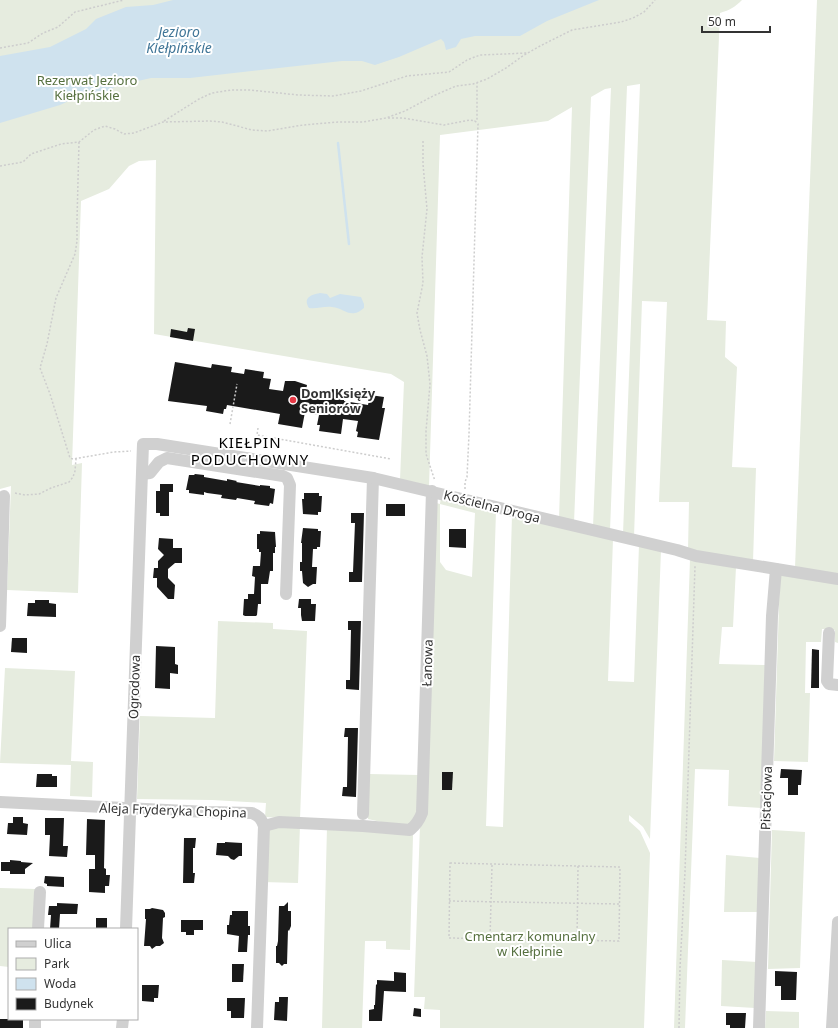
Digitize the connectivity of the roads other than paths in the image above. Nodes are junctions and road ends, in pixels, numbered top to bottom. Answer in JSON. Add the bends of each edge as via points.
{"nodes":[{"id":1,"x":143,"y":448,"type":"joint"},
{"id":2,"x":142,"y":474,"type":"junction"},
{"id":3,"x":373,"y":478,"type":"junction"},
{"id":4,"x":435,"y":492,"type":"junction"},
{"id":5,"x":4,"y":496,"type":"road end"},
{"id":6,"x":776,"y":569,"type":"junction"},
{"id":7,"x":838,"y":579,"type":"edge"},
{"id":8,"x":286,"y":594,"type":"dead end"},
{"id":9,"x":0,"y":626,"type":"edge"},
{"id":10,"x":829,"y":632,"type":"dead end"},
{"id":11,"x":833,"y":647,"type":"edge"},
{"id":12,"x":838,"y":685,"type":"edge"},
{"id":13,"x":0,"y":802,"type":"edge"},
{"id":14,"x":130,"y":809,"type":"junction"},
{"id":15,"x":363,"y":814,"type":"dead end"},
{"id":16,"x":264,"y":826,"type":"junction"},
{"id":17,"x":410,"y":830,"type":"joint"},
{"id":18,"x":40,"y":892,"type":"dead end"},
{"id":19,"x":838,"y":922,"type":"edge"},
{"id":20,"x":38,"y":928,"type":"edge"},
{"id":21,"x":126,"y":928,"type":"edge"},
{"id":22,"x":257,"y":1028,"type":"edge"},
{"id":23,"x":759,"y":1028,"type":"edge"},
{"id":24,"x":832,"y":1028,"type":"edge"}],
"edges":[{"from":1,"to":2,"type":"street","name":"Ogrodowa"},
{"from":1,"to":3,"type":"street","name":"Kościelna Droga","via":[[157,444]]},
{"from":2,"to":8,"type":"street","via":[[150,473],[159,462],[167,458],[287,478],[290,485]]},
{"from":2,"to":14,"type":"street","name":"Ogrodowa"},
{"from":3,"to":4,"type":"street","name":"Kościelna Droga"},
{"from":3,"to":15,"type":"street"},
{"from":4,"to":6,"type":"street","name":"Kościelna Droga","via":[[696,556]]},
{"from":4,"to":17,"type":"street","name":"Łanowa","via":[[422,813],[416,825]]},
{"from":5,"to":9,"type":"street"},
{"from":6,"to":7,"type":"street","name":"Kościelna Droga"},
{"from":6,"to":23,"type":"street","name":"Pistacjowa","via":[[772,616]]},
{"from":10,"to":11,"type":"street"},
{"from":11,"to":12,"type":"street","via":[[827,681],[829,684]]},
{"from":13,"to":14,"type":"street","name":"Aleja Fryderyka Chopina"},
{"from":14,"to":16,"type":"street","name":"Aleja Fryderyka Chopina","via":[[252,813],[262,819]]},
{"from":14,"to":21,"type":"street","name":"Ogrodowa"},
{"from":16,"to":17,"type":"street","name":"Aleja Fryderyka Chopina","via":[[279,822]]},
{"from":16,"to":22,"type":"street"},
{"from":18,"to":20,"type":"street"},
{"from":19,"to":24,"type":"street"}]}
